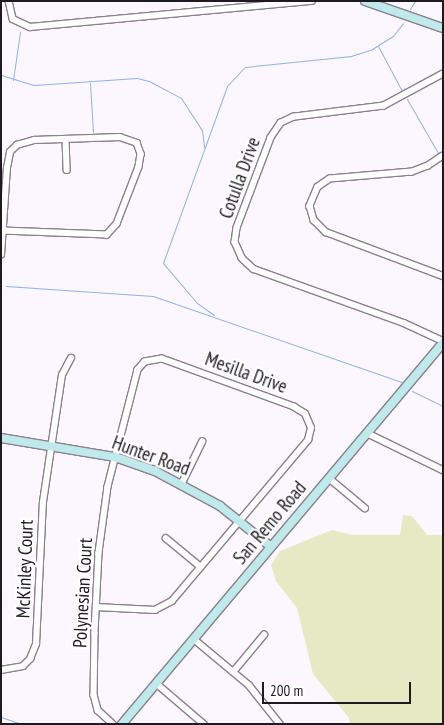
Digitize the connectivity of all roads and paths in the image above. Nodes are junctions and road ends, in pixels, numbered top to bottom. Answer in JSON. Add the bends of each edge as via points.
{"nodes":[{"id":1,"x":9,"y":1,"type":"edge"},
{"id":2,"x":312,"y":1,"type":"edge"},
{"id":3,"x":365,"y":1,"type":"edge"},
{"id":4,"x":443,"y":28,"type":"edge"},
{"id":5,"x":443,"y":74,"type":"edge"},
{"id":6,"x":66,"y":140,"type":"junction"},
{"id":7,"x":443,"y":156,"type":"edge"},
{"id":8,"x":67,"y":170,"type":"dead end"},
{"id":9,"x":3,"y":231,"type":"junction"},
{"id":10,"x":1,"y":255,"type":"edge"},
{"id":11,"x":443,"y":276,"type":"edge"},
{"id":12,"x":443,"y":342,"type":"edge"},
{"id":13,"x":70,"y":358,"type":"dead end"},
{"id":14,"x":367,"y":433,"type":"junction"},
{"id":15,"x":1,"y":438,"type":"edge"},
{"id":16,"x":202,"y":442,"type":"dead end"},
{"id":17,"x":51,"y":446,"type":"junction"},
{"id":18,"x":115,"y":457,"type":"junction"},
{"id":19,"x":443,"y":470,"type":"edge"},
{"id":20,"x":329,"y":478,"type":"junction"},
{"id":21,"x":182,"y":483,"type":"junction"},
{"id":22,"x":365,"y":508,"type":"dead end"},
{"id":23,"x":240,"y":521,"type":"junction"},
{"id":24,"x":166,"y":538,"type":"dead end"},
{"id":25,"x":271,"y":547,"type":"junction"},
{"id":26,"x":201,"y":567,"type":"junction"},
{"id":27,"x":96,"y":607,"type":"junction"},
{"id":28,"x":264,"y":635,"type":"dead end"},
{"id":29,"x":194,"y":639,"type":"junction"},
{"id":30,"x":1,"y":670,"type":"edge"},
{"id":31,"x":234,"y":671,"type":"junction"},
{"id":32,"x":156,"y":683,"type":"junction"},
{"id":33,"x":113,"y":724,"type":"edge"},
{"id":34,"x":122,"y":724,"type":"edge"},
{"id":35,"x":204,"y":724,"type":"edge"},
{"id":36,"x":280,"y":724,"type":"edge"}],
"edges":[{"from":1,"to":2,"type":"street","via":[[12,19],[30,27]]},
{"from":3,"to":4,"type":"street"},
{"from":5,"to":12,"type":"street","name":"Cotulla Drive","via":[[384,106],[294,118],[281,123],[271,138],[237,228],[235,242],[240,255],[254,269],[404,323]]},
{"from":6,"to":8,"type":"street"},
{"from":6,"to":9,"type":"street","via":[[25,142],[10,152]]},
{"from":6,"to":9,"type":"street","via":[[126,137],[139,146],[139,167],[114,229],[98,237]]},
{"from":7,"to":11,"type":"street","via":[[412,172],[330,179],[318,187],[310,206],[314,220],[326,232]]},
{"from":9,"to":10,"type":"street"},
{"from":12,"to":14,"type":"street","name":"San Remo Road"},
{"from":13,"to":17,"type":"street","name":"McKinley Court","via":[[62,375]]},
{"from":14,"to":19,"type":"street"},
{"from":14,"to":20,"type":"street","name":"San Remo Road"},
{"from":15,"to":17,"type":"street","name":"Hunter Road"},
{"from":16,"to":21,"type":"street"},
{"from":17,"to":18,"type":"street","name":"Hunter Road"},
{"from":17,"to":30,"type":"street","name":"McKinley Court","via":[[43,502],[36,644],[23,666]]},
{"from":18,"to":21,"type":"street","name":"Hunter Road"},
{"from":18,"to":23,"type":"street","name":"Mesilla Drive","via":[[138,370],[153,358],[300,409],[310,424],[308,440]]},
{"from":18,"to":27,"type":"street","name":"Polynesian Court","via":[[100,531]]},
{"from":20,"to":22,"type":"street"},
{"from":20,"to":25,"type":"street","name":"San Remo Road"},
{"from":21,"to":23,"type":"street","name":"Hunter Road"},
{"from":23,"to":25,"type":"street","name":"Hunter Road"},
{"from":23,"to":26,"type":"street"},
{"from":24,"to":26,"type":"street"},
{"from":25,"to":29,"type":"street","name":"San Remo Road"},
{"from":26,"to":27,"type":"street","via":[[162,608]]},
{"from":27,"to":33,"type":"street","name":"Polynesian Court","via":[[94,695],[98,710]]},
{"from":28,"to":31,"type":"street"},
{"from":29,"to":31,"type":"street"},
{"from":29,"to":32,"type":"street","name":"San Remo Road"},
{"from":31,"to":36,"type":"street","via":[[266,703]]},
{"from":32,"to":34,"type":"street","name":"San Remo Road"},
{"from":32,"to":35,"type":"street"}]}
